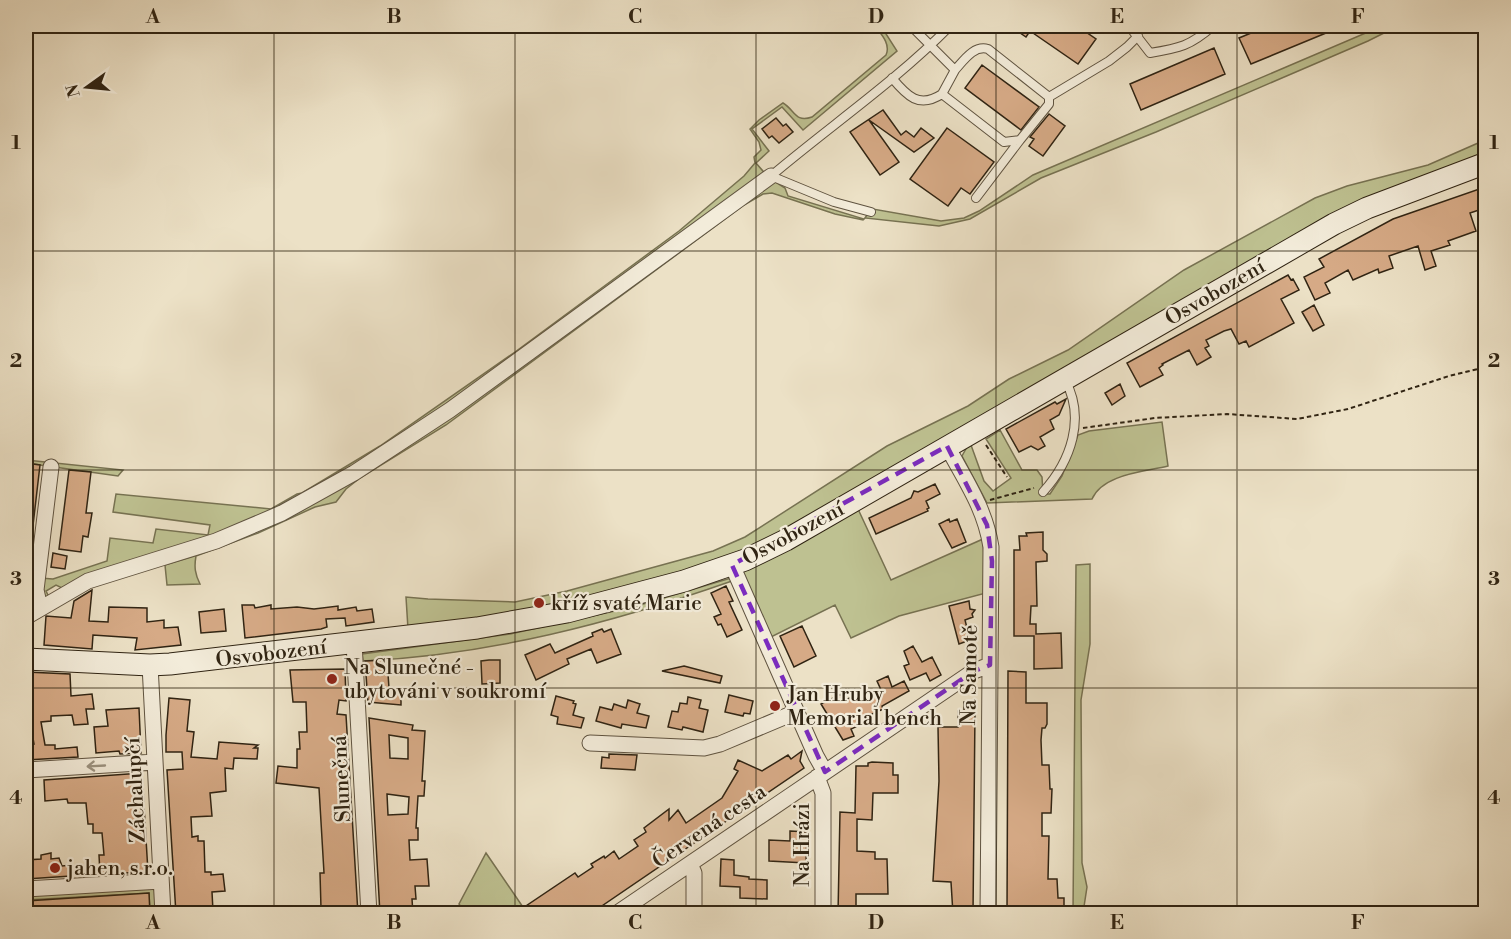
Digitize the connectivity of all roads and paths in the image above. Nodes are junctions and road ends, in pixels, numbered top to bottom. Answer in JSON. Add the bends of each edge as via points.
{"nodes":[{"id":1,"x":910,"y":26,"type":"edge"},
{"id":2,"x":950,"y":26,"type":"edge"},
{"id":3,"x":1129,"y":26,"type":"edge"},
{"id":4,"x":1213,"y":26,"type":"edge"},
{"id":5,"x":1138,"y":36,"type":"junction"},
{"id":6,"x":932,"y":44,"type":"junction"},
{"id":7,"x":955,"y":70,"type":"junction"},
{"id":8,"x":892,"y":78,"type":"junction"},
{"id":9,"x":942,"y":94,"type":"junction"},
{"id":10,"x":1049,"y":97,"type":"junction"},
{"id":11,"x":1020,"y":140,"type":"junction"},
{"id":12,"x":1485,"y":163,"type":"edge"},
{"id":13,"x":771,"y":176,"type":"junction"},
{"id":14,"x":976,"y":198,"type":"dead end"},
{"id":15,"x":871,"y":212,"type":"dead end"},
{"id":16,"x":1485,"y":367,"type":"edge"},
{"id":17,"x":1064,"y":379,"type":"junction"},
{"id":18,"x":1075,"y":427,"type":"junction"},
{"id":19,"x":981,"y":438,"type":"dead end"},
{"id":20,"x":946,"y":446,"type":"junction"},
{"id":21,"x":51,"y":467,"type":"dead end"},
{"id":22,"x":1007,"y":477,"type":"dead end"},
{"id":23,"x":1045,"y":490,"type":"joint"},
{"id":24,"x":979,"y":503,"type":"junction"},
{"id":25,"x":732,"y":565,"type":"junction"},
{"id":26,"x":40,"y":608,"type":"junction"},
{"id":27,"x":26,"y":617,"type":"edge"},
{"id":28,"x":354,"y":643,"type":"junction"},
{"id":29,"x":26,"y":659,"type":"edge"},
{"id":30,"x":150,"y":665,"type":"junction"},
{"id":31,"x":990,"y":665,"type":"junction"},
{"id":32,"x":796,"y":711,"type":"junction"},
{"id":33,"x":590,"y":742,"type":"dead end"},
{"id":34,"x":155,"y":762,"type":"junction"},
{"id":35,"x":26,"y":770,"type":"edge"},
{"id":36,"x":821,"y":775,"type":"junction"},
{"id":37,"x":690,"y":864,"type":"junction"},
{"id":38,"x":161,"y":881,"type":"junction"},
{"id":39,"x":26,"y":889,"type":"edge"},
{"id":40,"x":163,"y":914,"type":"edge"},
{"id":41,"x":369,"y":914,"type":"edge"},
{"id":42,"x":616,"y":914,"type":"edge"},
{"id":43,"x":694,"y":914,"type":"edge"},
{"id":44,"x":823,"y":914,"type":"edge"},
{"id":45,"x":988,"y":914,"type":"edge"}],
"edges":[{"from":1,"to":6,"type":"lane"},
{"from":2,"to":6,"type":"lane"},
{"from":3,"to":5,"type":"lane"},
{"from":4,"to":5,"type":"lane","via":[[1190,44],[1150,52]]},
{"from":5,"to":10,"type":"lane","via":[[1109,61]]},
{"from":6,"to":7,"type":"lane"},
{"from":6,"to":8,"type":"lane"},
{"from":7,"to":9,"type":"lane"},
{"from":7,"to":10,"type":"lane","via":[[975,49],[988,48]]},
{"from":8,"to":9,"type":"lane","via":[[916,100],[933,100]]},
{"from":8,"to":13,"type":"lane"},
{"from":9,"to":11,"type":"lane","via":[[1004,142]]},
{"from":10,"to":11,"type":"lane","via":[[1049,104]]},
{"from":11,"to":14,"type":"lane"},
{"from":12,"to":17,"type":"main road","name":"Osvobození","via":[[1334,224]]},
{"from":13,"to":15,"type":"lane","via":[[834,202]]},
{"from":13,"to":26,"type":"street","via":[[450,410],[354,473],[249,528],[98,577]]},
{"from":16,"to":18,"type":"path","via":[[1348,409],[1297,419],[1227,414]]},
{"from":17,"to":18,"type":"lane","via":[[1074,401]]},
{"from":17,"to":20,"type":"main road","name":"Osvobození"},
{"from":18,"to":23,"type":"lane","via":[[1061,469]]},
{"from":19,"to":22,"type":"path"},
{"from":20,"to":24,"type":"street","name":"Na Samotě"},
{"from":20,"to":25,"type":"main road","name":"Osvobození","via":[[786,540]]},
{"from":21,"to":26,"type":"street","via":[[36,590]]},
{"from":23,"to":24,"type":"path","via":[[1032,488]]},
{"from":24,"to":31,"type":"street","name":"Na Samotě","via":[[991,555]]},
{"from":25,"to":28,"type":"main road","name":"Osvobození","via":[[567,612]]},
{"from":25,"to":32,"type":"street"},
{"from":26,"to":27,"type":"street"},
{"from":28,"to":30,"type":"main road","name":"Osvobození"},
{"from":28,"to":41,"type":"street","name":"Slunečná"},
{"from":29,"to":30,"type":"main road","name":"Osvobození"},
{"from":30,"to":34,"type":"street","name":"Záchalupčí"},
{"from":31,"to":36,"type":"street","name":"Červená cesta","via":[[974,670]]},
{"from":31,"to":45,"type":"street","name":"Na Samotě"},
{"from":32,"to":33,"type":"street","via":[[710,747]]},
{"from":32,"to":36,"type":"street"},
{"from":34,"to":35,"type":"street","one_way":true},
{"from":34,"to":38,"type":"street","name":"Záchalupčí"},
{"from":36,"to":37,"type":"street","name":"Červená cesta"},
{"from":36,"to":44,"type":"street","name":"Na Hrázi"},
{"from":37,"to":42,"type":"street","name":"Červená cesta"},
{"from":37,"to":43,"type":"street","via":[[694,873]]},
{"from":38,"to":39,"type":"street"},
{"from":38,"to":40,"type":"street","name":"Záchalupčí"}]}
